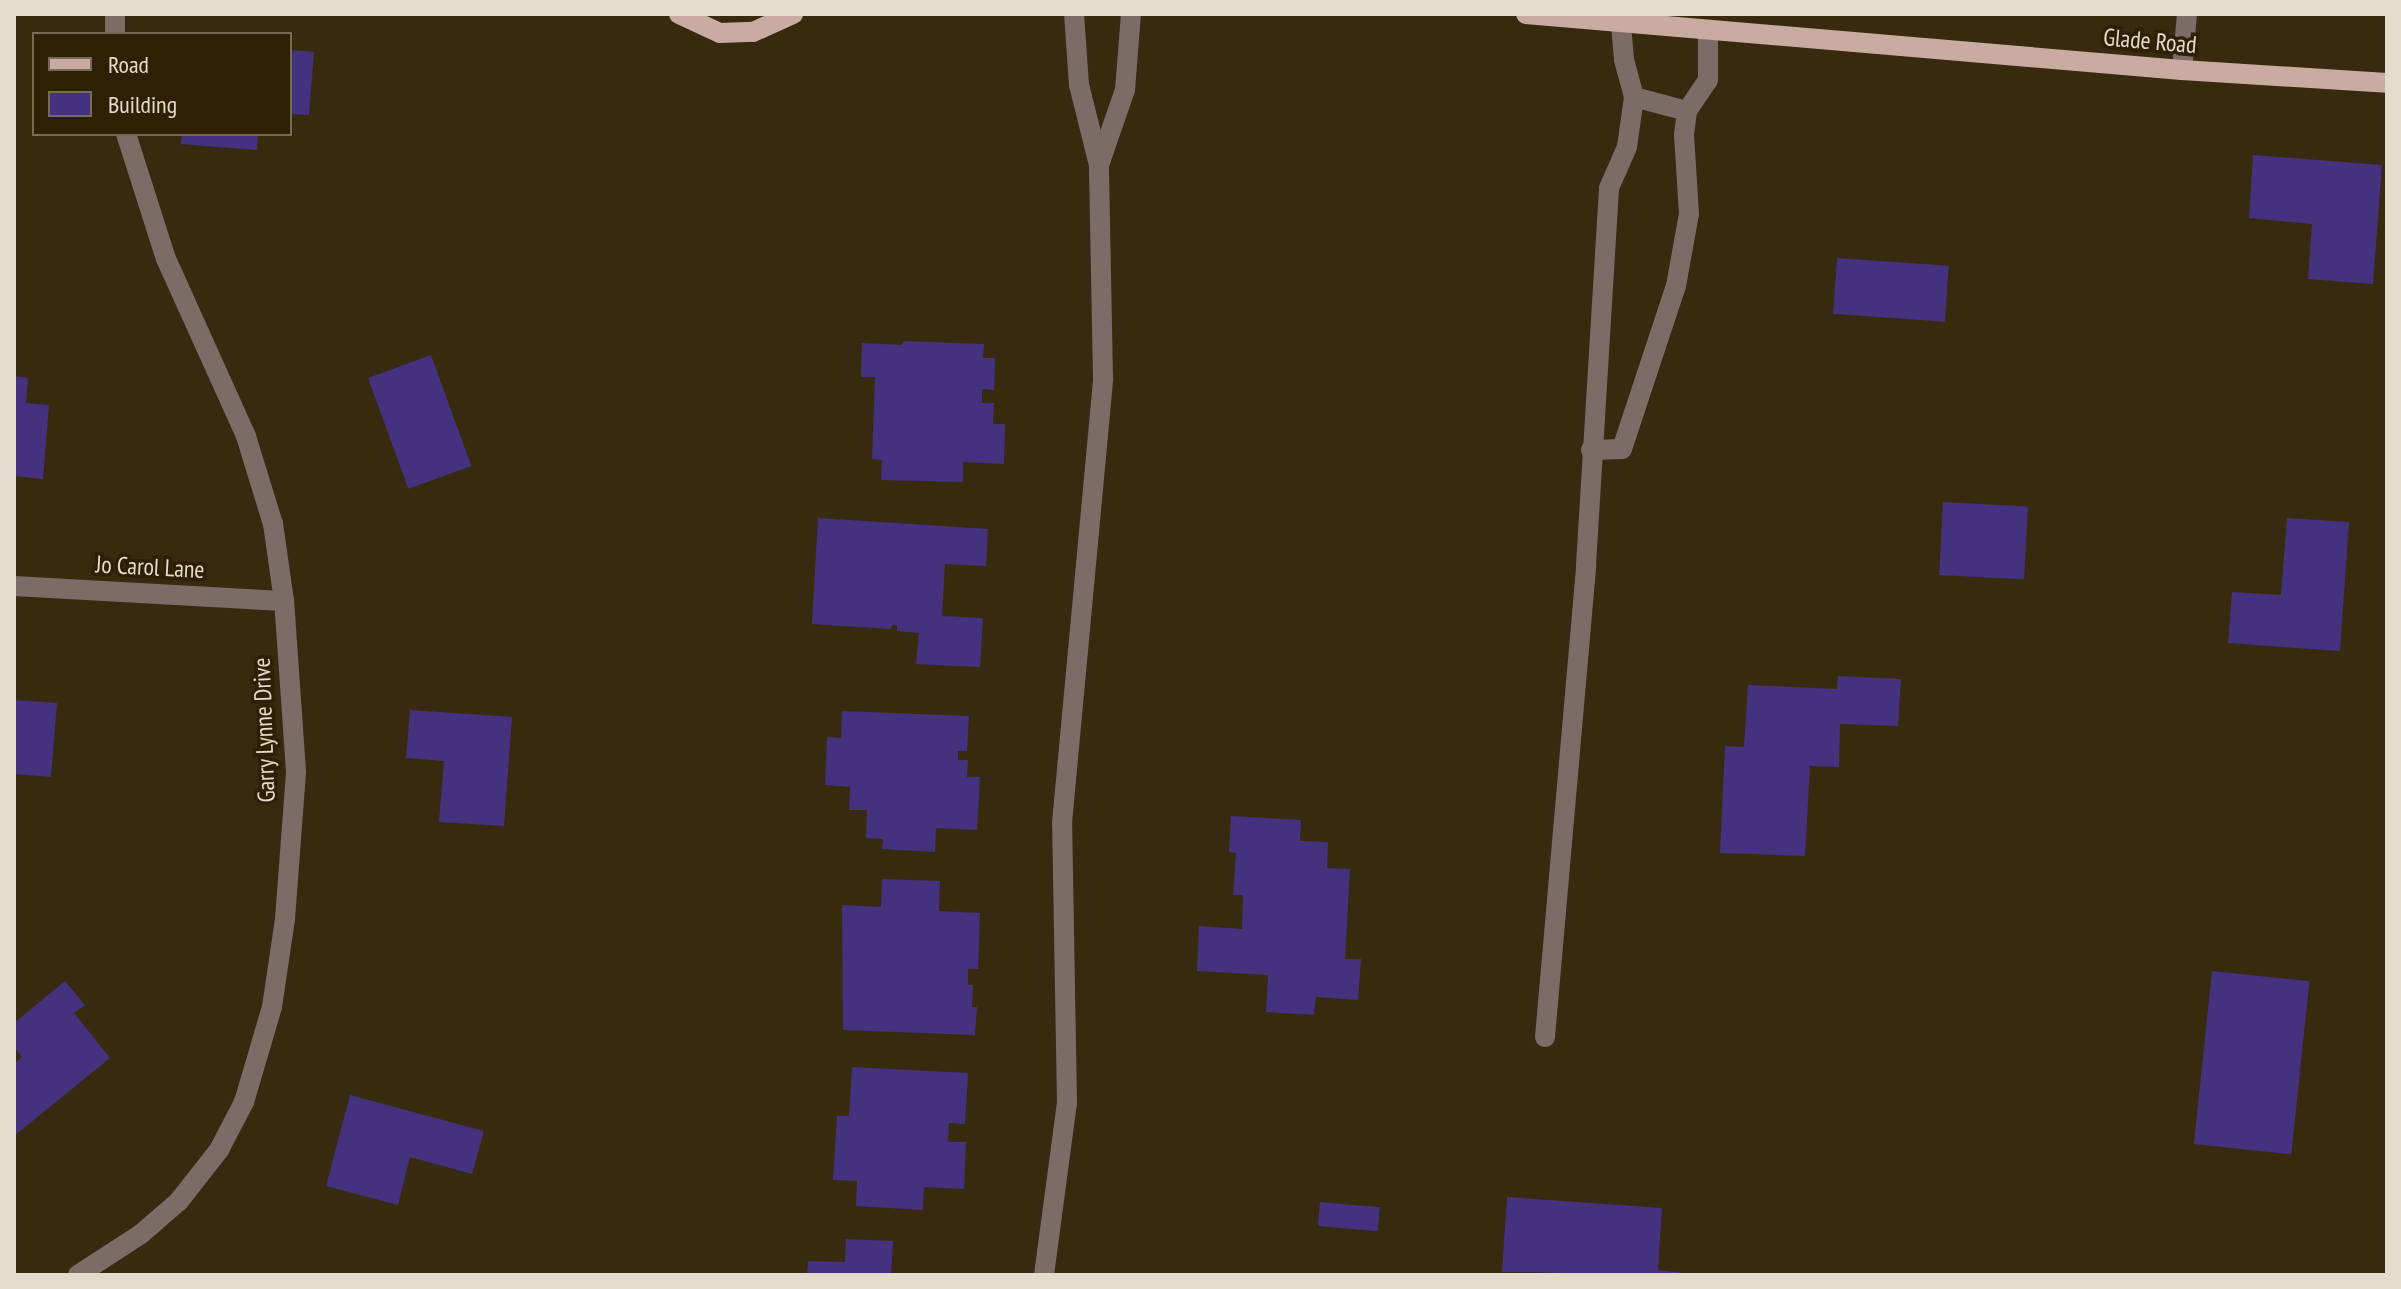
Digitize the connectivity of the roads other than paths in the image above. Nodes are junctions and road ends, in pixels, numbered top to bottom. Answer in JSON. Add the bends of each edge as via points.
{"nodes":[{"id":1,"x":679,"y":14,"type":"edge"},
{"id":2,"x":793,"y":14,"type":"edge"},
{"id":3,"x":1074,"y":14,"type":"edge"},
{"id":4,"x":1131,"y":14,"type":"edge"},
{"id":5,"x":1526,"y":14,"type":"edge"},
{"id":6,"x":2187,"y":14,"type":"edge"},
{"id":7,"x":1621,"y":24,"type":"junction"},
{"id":8,"x":1708,"y":31,"type":"junction"},
{"id":9,"x":2182,"y":70,"type":"junction"},
{"id":10,"x":2387,"y":83,"type":"edge"},
{"id":11,"x":1634,"y":97,"type":"junction"},
{"id":12,"x":1687,"y":111,"type":"junction"},
{"id":13,"x":127,"y":136,"type":"edge"},
{"id":14,"x":1099,"y":165,"type":"junction"},
{"id":15,"x":1591,"y":450,"type":"junction"},
{"id":16,"x":14,"y":586,"type":"edge"},
{"id":17,"x":284,"y":601,"type":"junction"},
{"id":18,"x":1545,"y":1037,"type":"dead end"},
{"id":19,"x":78,"y":1275,"type":"edge"},
{"id":20,"x":1044,"y":1275,"type":"edge"}],
"edges":[{"from":1,"to":2,"type":"main road","via":[[720,33],[753,32]]},
{"from":3,"to":14,"type":"street","via":[[1079,85]]},
{"from":4,"to":14,"type":"street","via":[[1125,90]]},
{"from":5,"to":7,"type":"main road","name":"Glade Road"},
{"from":6,"to":9,"type":"street"},
{"from":7,"to":8,"type":"main road","name":"Glade Road"},
{"from":7,"to":11,"type":"street"},
{"from":8,"to":9,"type":"main road","name":"Glade Road"},
{"from":8,"to":12,"type":"street","via":[[1708,80]]},
{"from":9,"to":10,"type":"main road","name":"Glade Road"},
{"from":11,"to":12,"type":"street"},
{"from":11,"to":15,"type":"street","via":[[1627,147],[1609,188]]},
{"from":12,"to":15,"type":"street","via":[[1689,214],[1676,286],[1622,449]]},
{"from":13,"to":17,"type":"street","name":"Garry Lynne Drive","via":[[166,259],[246,436],[273,524]]},
{"from":14,"to":20,"type":"street","via":[[1103,378],[1062,823],[1067,1103]]},
{"from":15,"to":18,"type":"street"},
{"from":16,"to":17,"type":"street","name":"Jo Carol Lane"},
{"from":17,"to":19,"type":"street","name":"Garry Lynne Drive","via":[[296,771],[286,904],[272,1007],[244,1102],[219,1150],[179,1201],[141,1234]]}]}
